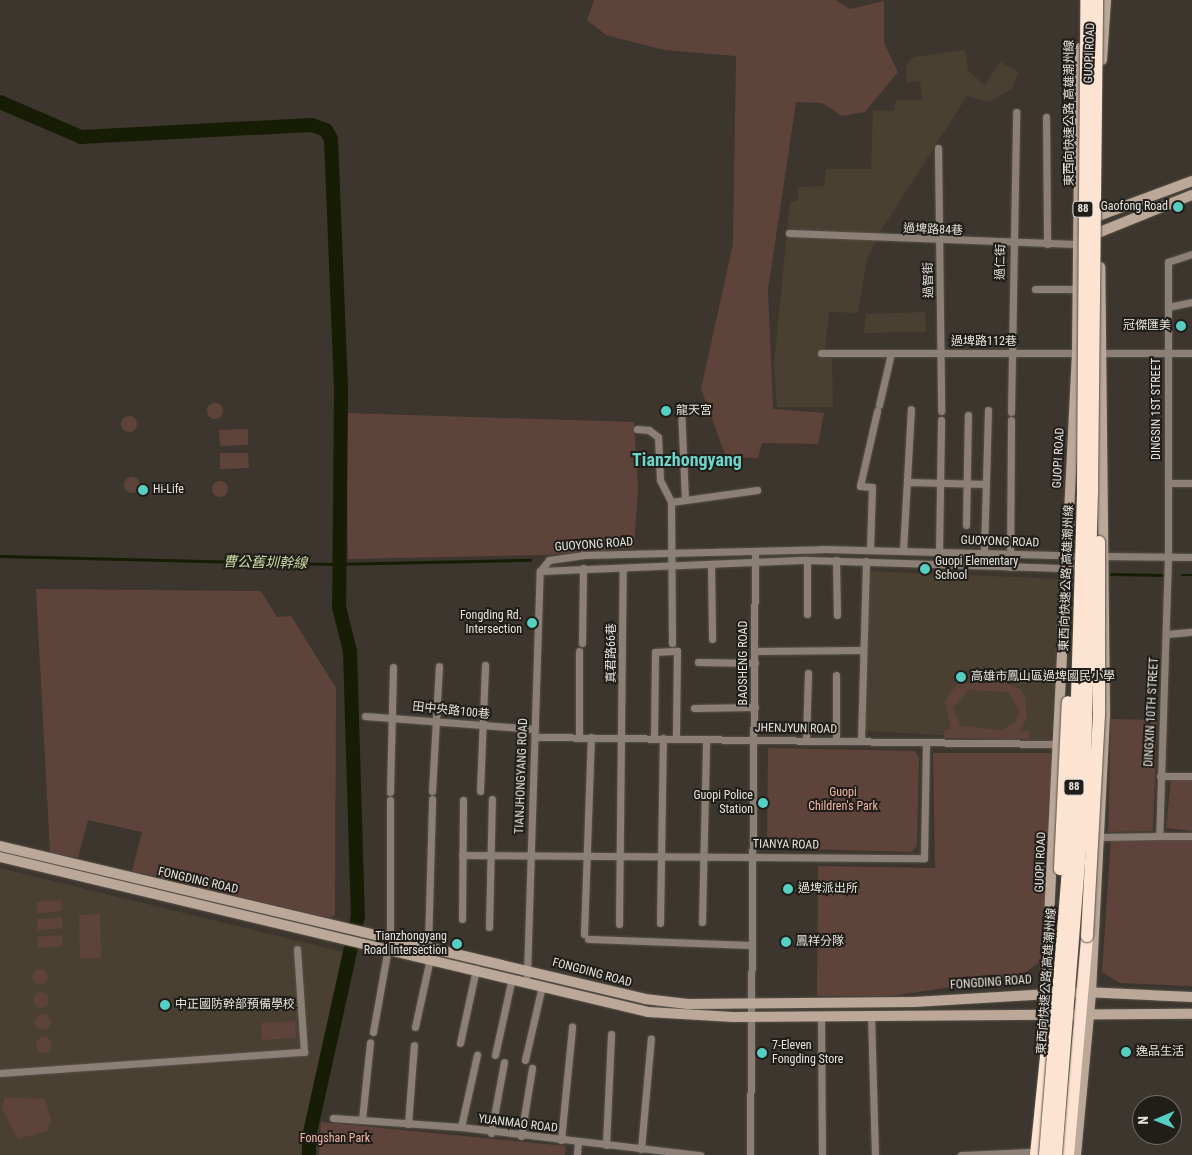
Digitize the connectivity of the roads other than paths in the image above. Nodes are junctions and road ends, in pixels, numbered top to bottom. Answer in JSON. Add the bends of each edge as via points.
{"nodes":[{"id":1,"x":1082,"y":0,"type":"edge"},
{"id":2,"x":1086,"y":0,"type":"edge"},
{"id":3,"x":1097,"y":0,"type":"edge"},
{"id":4,"x":1106,"y":0,"type":"edge"},
{"id":5,"x":1016,"y":112,"type":"dead end"},
{"id":6,"x":1046,"y":117,"type":"dead end"},
{"id":7,"x":938,"y":148,"type":"dead end"},
{"id":8,"x":1192,"y":181,"type":"edge"},
{"id":9,"x":1192,"y":195,"type":"edge"},
{"id":10,"x":1100,"y":215,"type":"junction"},
{"id":11,"x":1076,"y":226,"type":"junction"},
{"id":12,"x":1100,"y":230,"type":"junction"},
{"id":13,"x":789,"y":233,"type":"dead end"},
{"id":14,"x":940,"y":242,"type":"junction"},
{"id":15,"x":1013,"y":244,"type":"junction"},
{"id":16,"x":1047,"y":244,"type":"junction"},
{"id":17,"x":1076,"y":244,"type":"junction"},
{"id":18,"x":1192,"y":254,"type":"edge"},
{"id":19,"x":1035,"y":289,"type":"dead end"},
{"id":20,"x":1076,"y":289,"type":"junction"},
{"id":21,"x":1192,"y":302,"type":"edge"},
{"id":22,"x":1168,"y":307,"type":"junction"},
{"id":23,"x":821,"y":353,"type":"dead end"},
{"id":24,"x":891,"y":353,"type":"junction"},
{"id":25,"x":942,"y":353,"type":"junction"},
{"id":26,"x":1012,"y":353,"type":"junction"},
{"id":27,"x":1076,"y":353,"type":"junction"},
{"id":28,"x":1102,"y":353,"type":"junction"},
{"id":29,"x":1168,"y":353,"type":"junction"},
{"id":30,"x":1192,"y":353,"type":"edge"},
{"id":31,"x":682,"y":408,"type":"dead end"},
{"id":32,"x":911,"y":409,"type":"dead end"},
{"id":33,"x":988,"y":410,"type":"dead end"},
{"id":34,"x":941,"y":411,"type":"dead end"},
{"id":35,"x":968,"y":416,"type":"dead end"},
{"id":36,"x":1088,"y":417,"type":"junction"},
{"id":37,"x":941,"y":420,"type":"dead end"},
{"id":38,"x":637,"y":429,"type":"dead end"},
{"id":39,"x":907,"y":482,"type":"junction"},
{"id":40,"x":940,"y":483,"type":"junction"},
{"id":41,"x":1168,"y":483,"type":"junction"},
{"id":42,"x":1192,"y":483,"type":"edge"},
{"id":43,"x":966,"y":484,"type":"junction"},
{"id":44,"x":986,"y":484,"type":"junction"},
{"id":45,"x":758,"y":490,"type":"dead end"},
{"id":46,"x":685,"y":500,"type":"junction"},
{"id":47,"x":671,"y":502,"type":"junction"},
{"id":48,"x":966,"y":526,"type":"dead end"},
{"id":49,"x":870,"y":550,"type":"junction"},
{"id":50,"x":756,"y":551,"type":"junction"},
{"id":51,"x":903,"y":551,"type":"junction"},
{"id":52,"x":939,"y":552,"type":"junction"},
{"id":53,"x":672,"y":553,"type":"junction"},
{"id":54,"x":984,"y":553,"type":"junction"},
{"id":55,"x":1010,"y":554,"type":"junction"},
{"id":56,"x":1067,"y":556,"type":"junction"},
{"id":57,"x":1106,"y":556,"type":"junction"},
{"id":58,"x":1168,"y":556,"type":"junction"},
{"id":59,"x":1192,"y":557,"type":"edge"},
{"id":60,"x":807,"y":560,"type":"junction"},
{"id":61,"x":836,"y":560,"type":"junction"},
{"id":62,"x":866,"y":561,"type":"junction"},
{"id":63,"x":756,"y":562,"type":"junction"},
{"id":64,"x":711,"y":564,"type":"junction"},
{"id":65,"x":672,"y":566,"type":"junction"},
{"id":66,"x":1010,"y":566,"type":"junction"},
{"id":67,"x":583,"y":568,"type":"junction"},
{"id":68,"x":623,"y":568,"type":"junction"},
{"id":69,"x":1067,"y":568,"type":"junction"},
{"id":70,"x":540,"y":571,"type":"junction"},
{"id":71,"x":807,"y":614,"type":"dead end"},
{"id":72,"x":837,"y":615,"type":"dead end"},
{"id":73,"x":1192,"y":632,"type":"edge"},
{"id":74,"x":1167,"y":634,"type":"junction"},
{"id":75,"x":712,"y":639,"type":"dead end"},
{"id":76,"x":582,"y":643,"type":"dead end"},
{"id":77,"x":672,"y":643,"type":"dead end"},
{"id":78,"x":863,"y":650,"type":"junction"},
{"id":79,"x":579,"y":651,"type":"dead end"},
{"id":80,"x":755,"y":651,"type":"junction"},
{"id":81,"x":698,"y":662,"type":"dead end"},
{"id":82,"x":755,"y":664,"type":"junction"},
{"id":83,"x":485,"y":665,"type":"dead end"},
{"id":84,"x":438,"y":666,"type":"dead end"},
{"id":85,"x":393,"y":667,"type":"dead end"},
{"id":86,"x":808,"y":673,"type":"dead end"},
{"id":87,"x":836,"y":674,"type":"dead end"},
{"id":88,"x":694,"y":708,"type":"dead end"},
{"id":89,"x":755,"y":708,"type":"junction"},
{"id":90,"x":365,"y":716,"type":"dead end"},
{"id":91,"x":390,"y":717,"type":"junction"},
{"id":92,"x":436,"y":719,"type":"junction"},
{"id":93,"x":481,"y":726,"type":"junction"},
{"id":94,"x":535,"y":733,"type":"junction"},
{"id":95,"x":579,"y":737,"type":"junction"},
{"id":96,"x":590,"y":737,"type":"junction"},
{"id":97,"x":623,"y":738,"type":"junction"},
{"id":98,"x":654,"y":738,"type":"junction"},
{"id":99,"x":663,"y":738,"type":"junction"},
{"id":100,"x":676,"y":738,"type":"junction"},
{"id":101,"x":706,"y":739,"type":"junction"},
{"id":102,"x":755,"y":740,"type":"junction"},
{"id":103,"x":806,"y":740,"type":"junction"},
{"id":104,"x":836,"y":741,"type":"junction"},
{"id":105,"x":861,"y":741,"type":"junction"},
{"id":106,"x":926,"y":742,"type":"junction"},
{"id":107,"x":1058,"y":744,"type":"junction"},
{"id":108,"x":1160,"y":776,"type":"junction"},
{"id":109,"x":1192,"y":776,"type":"edge"},
{"id":110,"x":432,"y":791,"type":"dead end"},
{"id":111,"x":480,"y":791,"type":"dead end"},
{"id":112,"x":432,"y":799,"type":"dead end"},
{"id":113,"x":492,"y":799,"type":"dead end"},
{"id":114,"x":463,"y":800,"type":"dead end"},
{"id":115,"x":1159,"y":836,"type":"junction"},
{"id":116,"x":1192,"y":836,"type":"edge"},
{"id":117,"x":1100,"y":837,"type":"junction"},
{"id":118,"x":0,"y":846,"type":"edge"},
{"id":119,"x":531,"y":854,"type":"junction"},
{"id":120,"x":585,"y":854,"type":"junction"},
{"id":121,"x":621,"y":854,"type":"junction"},
{"id":122,"x":660,"y":854,"type":"junction"},
{"id":123,"x":462,"y":855,"type":"junction"},
{"id":124,"x":490,"y":855,"type":"junction"},
{"id":125,"x":703,"y":855,"type":"junction"},
{"id":126,"x":753,"y":856,"type":"junction"},
{"id":127,"x":0,"y":857,"type":"edge"},
{"id":128,"x":462,"y":919,"type":"dead end"},
{"id":129,"x":702,"y":922,"type":"dead end"},
{"id":130,"x":660,"y":923,"type":"dead end"},
{"id":131,"x":619,"y":924,"type":"dead end"},
{"id":132,"x":489,"y":927,"type":"dead end"},
{"id":133,"x":389,"y":943,"type":"junction"},
{"id":134,"x":752,"y":945,"type":"junction"},
{"id":135,"x":428,"y":946,"type":"junction"},
{"id":136,"x":297,"y":948,"type":"dead end"},
{"id":137,"x":430,"y":958,"type":"junction"},
{"id":138,"x":476,"y":969,"type":"junction"},
{"id":139,"x":528,"y":969,"type":"junction"},
{"id":140,"x":512,"y":978,"type":"junction"},
{"id":141,"x":526,"y":982,"type":"junction"},
{"id":142,"x":542,"y":986,"type":"junction"},
{"id":143,"x":1050,"y":992,"type":"junction"},
{"id":144,"x":1087,"y":992,"type":"junction"},
{"id":145,"x":1192,"y":997,"type":"edge"},
{"id":146,"x":751,"y":1004,"type":"junction"},
{"id":147,"x":870,"y":1014,"type":"junction"},
{"id":148,"x":1048,"y":1014,"type":"junction"},
{"id":149,"x":1085,"y":1014,"type":"junction"},
{"id":150,"x":1192,"y":1014,"type":"edge"},
{"id":151,"x":821,"y":1015,"type":"junction"},
{"id":152,"x":751,"y":1017,"type":"junction"},
{"id":153,"x":415,"y":1027,"type":"dead end"},
{"id":154,"x":572,"y":1027,"type":"dead end"},
{"id":155,"x":373,"y":1032,"type":"dead end"},
{"id":156,"x":612,"y":1034,"type":"dead end"},
{"id":157,"x":651,"y":1038,"type":"dead end"},
{"id":158,"x":370,"y":1042,"type":"dead end"},
{"id":159,"x":460,"y":1043,"type":"dead end"},
{"id":160,"x":414,"y":1046,"type":"dead end"},
{"id":161,"x":477,"y":1055,"type":"dead end"},
{"id":162,"x":496,"y":1055,"type":"dead end"},
{"id":163,"x":526,"y":1060,"type":"dead end"},
{"id":164,"x":504,"y":1062,"type":"dead end"},
{"id":165,"x":532,"y":1068,"type":"dead end"},
{"id":166,"x":0,"y":1073,"type":"edge"},
{"id":167,"x":334,"y":1118,"type":"dead end"},
{"id":168,"x":362,"y":1120,"type":"junction"},
{"id":169,"x":408,"y":1124,"type":"junction"},
{"id":170,"x":461,"y":1127,"type":"junction"},
{"id":171,"x":491,"y":1133,"type":"junction"},
{"id":172,"x":521,"y":1136,"type":"junction"},
{"id":173,"x":561,"y":1140,"type":"junction"},
{"id":174,"x":578,"y":1142,"type":"junction"},
{"id":175,"x":606,"y":1145,"type":"junction"},
{"id":176,"x":641,"y":1149,"type":"junction"},
{"id":177,"x":629,"y":1151,"type":"edge"},
{"id":178,"x":658,"y":1153,"type":"edge"},
{"id":179,"x":1032,"y":1154,"type":"edge"},
{"id":180,"x":577,"y":1155,"type":"edge"},
{"id":181,"x":690,"y":1155,"type":"edge"},
{"id":182,"x":700,"y":1155,"type":"edge"},
{"id":183,"x":750,"y":1155,"type":"edge"},
{"id":184,"x":822,"y":1155,"type":"edge"},
{"id":185,"x":875,"y":1155,"type":"edge"},
{"id":186,"x":961,"y":1155,"type":"edge"},
{"id":187,"x":1046,"y":1155,"type":"edge"},
{"id":188,"x":1056,"y":1155,"type":"edge"},
{"id":189,"x":1068,"y":1155,"type":"edge"},
{"id":190,"x":1076,"y":1155,"type":"edge"}],
"edges":[{"from":1,"to":11,"type":"main road","name":"GUOPI ROAD"},
{"from":2,"to":36,"type":"highway","name":"東西向快速公路 高雄潮州線","number":"88","bridge":true},
{"from":3,"to":36,"type":"highway","name":"東西向快速公路 高雄潮州線","number":"88","bridge":true},
{"from":4,"to":10,"type":"main road","name":"GUOPI ROAD"},
{"from":5,"to":15,"type":"street","name":"過仁街"},
{"from":6,"to":16,"type":"street"},
{"from":7,"to":14,"type":"street","name":"過智街"},
{"from":8,"to":10,"type":"main road"},
{"from":9,"to":12,"type":"main road"},
{"from":10,"to":11,"type":"main road"},
{"from":10,"to":12,"type":"main road","name":"GUOPI ROAD"},
{"from":11,"to":17,"type":"main road","name":"GUOPI ROAD"},
{"from":12,"to":17,"type":"main road"},
{"from":12,"to":28,"type":"main road","name":"GUOPI ROAD"},
{"from":13,"to":14,"type":"street","name":"過埤路84巷"},
{"from":14,"to":15,"type":"street","name":"過埤路84巷"},
{"from":14,"to":25,"type":"street","name":"過智街"},
{"from":15,"to":16,"type":"street","name":"過埤路84巷"},
{"from":15,"to":26,"type":"street","name":"過仁街"},
{"from":16,"to":17,"type":"street","name":"過埤路84巷"},
{"from":17,"to":20,"type":"main road","name":"GUOPI ROAD"},
{"from":18,"to":22,"type":"street","name":"DINGSIN 1ST STREET","via":[[1168,262]]},
{"from":19,"to":20,"type":"street"},
{"from":20,"to":27,"type":"main road","name":"GUOPI ROAD"},
{"from":21,"to":22,"type":"street"},
{"from":22,"to":29,"type":"street","name":"DINGSIN 1ST STREET"},
{"from":23,"to":24,"type":"street","name":"過埤路112巷"},
{"from":24,"to":25,"type":"street","name":"過埤路112巷"},
{"from":24,"to":49,"type":"street","via":[[860,486],[872,486]]},
{"from":25,"to":26,"type":"street","name":"過埤路112巷"},
{"from":25,"to":34,"type":"street","name":"過智街"},
{"from":26,"to":27,"type":"street","name":"過埤路112巷"},
{"from":26,"to":55,"type":"street","name":"過仁街"},
{"from":27,"to":28,"type":"street","name":"過埤路112巷"},
{"from":27,"to":56,"type":"main road","name":"GUOPI ROAD"},
{"from":28,"to":29,"type":"street","name":"過埤路112巷"},
{"from":28,"to":57,"type":"main road","name":"GUOPI ROAD"},
{"from":29,"to":30,"type":"street","name":"過埤路112巷"},
{"from":29,"to":41,"type":"street","name":"DINGSIN 1ST STREET"},
{"from":31,"to":46,"type":"street"},
{"from":32,"to":39,"type":"street"},
{"from":33,"to":44,"type":"street"},
{"from":35,"to":43,"type":"street"},
{"from":36,"to":143,"type":"highway","bridge":true,"via":[[1057,931]]},
{"from":36,"to":144,"type":"highway","bridge":true,"via":[[1098,461],[1100,622]]},
{"from":36,"to":187,"type":"highway","name":"東西向快速公路 高雄潮州線","number":"88","bridge":true,"via":[[1074,798]]},
{"from":36,"to":188,"type":"highway","name":"東西向快速公路 高雄潮州線","number":"88","bridge":true,"via":[[1084,798]]},
{"from":37,"to":40,"type":"street"},
{"from":38,"to":47,"type":"street","via":[[649,430],[658,437],[660,480]]},
{"from":39,"to":40,"type":"street"},
{"from":39,"to":51,"type":"street"},
{"from":40,"to":43,"type":"street"},
{"from":40,"to":52,"type":"street"},
{"from":41,"to":42,"type":"street"},
{"from":41,"to":58,"type":"street","name":"DINGSIN 1ST STREET"},
{"from":43,"to":44,"type":"street"},
{"from":43,"to":48,"type":"street"},
{"from":44,"to":54,"type":"street"},
{"from":45,"to":46,"type":"street"},
{"from":46,"to":47,"type":"street"},
{"from":47,"to":53,"type":"street"},
{"from":49,"to":50,"type":"street","name":"GUOYONG ROAD"},
{"from":49,"to":51,"type":"street","name":"GUOYONG ROAD"},
{"from":50,"to":53,"type":"street","name":"GUOYONG ROAD"},
{"from":50,"to":63,"type":"street","name":"BAOSHENG ROAD"},
{"from":51,"to":52,"type":"street","name":"GUOYONG ROAD"},
{"from":52,"to":54,"type":"street","name":"GUOYONG ROAD"},
{"from":53,"to":65,"type":"street"},
{"from":53,"to":70,"type":"street","name":"GUOYONG ROAD","via":[[549,560]]},
{"from":54,"to":55,"type":"street","name":"GUOYONG ROAD"},
{"from":55,"to":56,"type":"street","name":"GUOYONG ROAD"},
{"from":55,"to":66,"type":"street","name":"過仁街"},
{"from":56,"to":57,"type":"street","name":"GUOYONG ROAD"},
{"from":56,"to":69,"type":"main road","name":"GUOPI ROAD"},
{"from":57,"to":58,"type":"street"},
{"from":57,"to":69,"type":"street","name":"GUOYONG ROAD"},
{"from":57,"to":117,"type":"main road","name":"GUOPI ROAD"},
{"from":58,"to":59,"type":"street"},
{"from":58,"to":74,"type":"street","name":"DINGXIN 10TH STREET"},
{"from":60,"to":61,"type":"street","name":"GUOYONG ROAD"},
{"from":60,"to":63,"type":"street","name":"GUOYONG ROAD"},
{"from":60,"to":71,"type":"street"},
{"from":61,"to":62,"type":"street","name":"GUOYONG ROAD"},
{"from":61,"to":72,"type":"street"},
{"from":62,"to":66,"type":"street","name":"GUOYONG ROAD"},
{"from":62,"to":78,"type":"street"},
{"from":63,"to":64,"type":"street","name":"GUOYONG ROAD"},
{"from":63,"to":80,"type":"street","name":"BAOSHENG ROAD"},
{"from":64,"to":65,"type":"street","name":"GUOYONG ROAD"},
{"from":64,"to":75,"type":"street"},
{"from":65,"to":68,"type":"street","name":"GUOYONG ROAD"},
{"from":65,"to":77,"type":"street"},
{"from":66,"to":69,"type":"street","name":"GUOYONG ROAD"},
{"from":67,"to":68,"type":"street","name":"GUOYONG ROAD"},
{"from":67,"to":70,"type":"street","name":"GUOYONG ROAD"},
{"from":67,"to":76,"type":"street"},
{"from":68,"to":97,"type":"street","name":"真君路66巷"},
{"from":69,"to":107,"type":"main road","name":"GUOPI ROAD"},
{"from":70,"to":94,"type":"street","name":"TIANJHONGYANG ROAD"},
{"from":73,"to":74,"type":"street"},
{"from":74,"to":108,"type":"street","name":"DINGXIN 10TH STREET"},
{"from":78,"to":80,"type":"street"},
{"from":78,"to":105,"type":"street"},
{"from":79,"to":95,"type":"street"},
{"from":80,"to":82,"type":"street","name":"BAOSHENG ROAD"},
{"from":81,"to":82,"type":"street"},
{"from":82,"to":89,"type":"street","name":"BAOSHENG ROAD"},
{"from":83,"to":93,"type":"street"},
{"from":84,"to":92,"type":"street"},
{"from":85,"to":91,"type":"street"},
{"from":86,"to":103,"type":"street"},
{"from":87,"to":104,"type":"street"},
{"from":88,"to":89,"type":"street"},
{"from":89,"to":102,"type":"street","name":"BAOSHENG ROAD"},
{"from":90,"to":91,"type":"street","name":"田中央路100巷"},
{"from":91,"to":92,"type":"street","name":"田中央路100巷"},
{"from":91,"to":133,"type":"street"},
{"from":92,"to":93,"type":"street","name":"田中央路100巷"},
{"from":92,"to":110,"type":"street"},
{"from":93,"to":94,"type":"street","name":"田中央路100巷"},
{"from":93,"to":111,"type":"street"},
{"from":94,"to":95,"type":"street","name":"JHENJYUN ROAD"},
{"from":94,"to":119,"type":"street","name":"TIANJHONGYANG ROAD"},
{"from":95,"to":96,"type":"street","name":"JHENJYUN ROAD"},
{"from":96,"to":97,"type":"street","name":"JHENJYUN ROAD"},
{"from":96,"to":120,"type":"street"},
{"from":97,"to":98,"type":"street","name":"JHENJYUN ROAD"},
{"from":97,"to":121,"type":"street","name":"真君路66巷"},
{"from":98,"to":99,"type":"street","name":"JHENJYUN ROAD"},
{"from":98,"to":100,"type":"street","via":[[655,652],[676,651]]},
{"from":99,"to":100,"type":"street","name":"JHENJYUN ROAD"},
{"from":99,"to":122,"type":"street"},
{"from":100,"to":101,"type":"street","name":"JHENJYUN ROAD"},
{"from":101,"to":102,"type":"street","name":"JHENJYUN ROAD"},
{"from":101,"to":125,"type":"street"},
{"from":102,"to":103,"type":"street","name":"JHENJYUN ROAD"},
{"from":102,"to":126,"type":"street","name":"BAOSHENG ROAD"},
{"from":103,"to":104,"type":"street","name":"JHENJYUN ROAD"},
{"from":104,"to":105,"type":"street","name":"JHENJYUN ROAD"},
{"from":105,"to":106,"type":"street","name":"JHENJYUN ROAD"},
{"from":106,"to":107,"type":"street","name":"JHENJYUN ROAD"},
{"from":106,"to":126,"type":"street","name":"TIANYA ROAD","via":[[924,858]]},
{"from":107,"to":143,"type":"main road","name":"GUOPI ROAD"},
{"from":108,"to":109,"type":"street"},
{"from":108,"to":115,"type":"street","name":"DINGXIN 10TH STREET"},
{"from":112,"to":135,"type":"street"},
{"from":113,"to":124,"type":"street"},
{"from":114,"to":123,"type":"street"},
{"from":115,"to":116,"type":"street"},
{"from":115,"to":117,"type":"street"},
{"from":117,"to":144,"type":"main road","name":"GUOPI ROAD"},
{"from":118,"to":133,"type":"main road","name":"FONGDING ROAD","via":[[344,926],[367,932]]},
{"from":119,"to":120,"type":"street","name":"TIANYA ROAD"},
{"from":119,"to":124,"type":"street","name":"TIANYA ROAD"},
{"from":119,"to":139,"type":"street","name":"TIANJHONGYANG ROAD"},
{"from":120,"to":121,"type":"street","name":"TIANYA ROAD"},
{"from":120,"to":134,"type":"street","via":[[586,937]]},
{"from":121,"to":122,"type":"street","name":"TIANYA ROAD"},
{"from":121,"to":131,"type":"street","name":"真君路66巷"},
{"from":122,"to":125,"type":"street","name":"TIANYA ROAD"},
{"from":122,"to":130,"type":"street"},
{"from":123,"to":124,"type":"street","name":"TIANYA ROAD"},
{"from":123,"to":128,"type":"street"},
{"from":124,"to":132,"type":"street"},
{"from":125,"to":126,"type":"street","name":"TIANYA ROAD"},
{"from":125,"to":129,"type":"street"},
{"from":126,"to":134,"type":"street","name":"BAOSHENG ROAD"},
{"from":127,"to":133,"type":"main road","name":"FONGDING ROAD","via":[[365,943]]},
{"from":133,"to":135,"type":"main road","name":"FONGDING ROAD"},
{"from":133,"to":137,"type":"main road","name":"FONGDING ROAD"},
{"from":133,"to":155,"type":"street"},
{"from":134,"to":146,"type":"street","name":"BAOSHENG ROAD"},
{"from":135,"to":139,"type":"main road","name":"FONGDING ROAD"},
{"from":136,"to":166,"type":"street","via":[[304,1052]]},
{"from":137,"to":138,"type":"main road","name":"FONGDING ROAD"},
{"from":137,"to":153,"type":"street"},
{"from":138,"to":140,"type":"main road","name":"FONGDING ROAD"},
{"from":138,"to":159,"type":"street"},
{"from":139,"to":141,"type":"street","name":"TIANJHONGYANG ROAD"},
{"from":139,"to":146,"type":"main road","name":"FONGDING ROAD","via":[[644,1000]]},
{"from":140,"to":141,"type":"main road","name":"FONGDING ROAD"},
{"from":140,"to":162,"type":"street"},
{"from":141,"to":142,"type":"main road","name":"FONGDING ROAD"},
{"from":142,"to":152,"type":"main road","name":"FONGDING ROAD","via":[[648,1012]]},
{"from":142,"to":163,"type":"street"},
{"from":143,"to":144,"type":"main road","name":"FONGDING ROAD"},
{"from":143,"to":146,"type":"main road","name":"FONGDING ROAD","via":[[914,1002]]},
{"from":143,"to":148,"type":"highway"},
{"from":144,"to":145,"type":"main road","name":"FONGDING ROAD"},
{"from":144,"to":149,"type":"highway"},
{"from":146,"to":152,"type":"street","name":"BAOSHENG ROAD"},
{"from":147,"to":148,"type":"main road","name":"FONGDING ROAD"},
{"from":147,"to":151,"type":"main road","name":"FONGDING ROAD"},
{"from":147,"to":185,"type":"street"},
{"from":148,"to":149,"type":"main road","name":"FONGDING ROAD"},
{"from":148,"to":179,"type":"main road"},
{"from":148,"to":179,"type":"highway","via":[[1040,1113]]},
{"from":149,"to":150,"type":"main road","name":"FONGDING ROAD"},
{"from":149,"to":189,"type":"highway"},
{"from":149,"to":190,"type":"main road"},
{"from":151,"to":152,"type":"main road","name":"FONGDING ROAD"},
{"from":151,"to":184,"type":"street"},
{"from":152,"to":183,"type":"street"},
{"from":154,"to":173,"type":"street"},
{"from":156,"to":175,"type":"street"},
{"from":157,"to":176,"type":"street"},
{"from":158,"to":168,"type":"street"},
{"from":160,"to":169,"type":"street"},
{"from":161,"to":170,"type":"street"},
{"from":164,"to":171,"type":"street"},
{"from":165,"to":172,"type":"street"},
{"from":167,"to":168,"type":"street","name":"YUANMAO ROAD"},
{"from":168,"to":169,"type":"street","name":"YUANMAO ROAD"},
{"from":169,"to":170,"type":"street","name":"YUANMAO ROAD"},
{"from":170,"to":171,"type":"street","name":"YUANMAO ROAD"},
{"from":171,"to":172,"type":"street","name":"YUANMAO ROAD"},
{"from":172,"to":173,"type":"street","name":"YUANMAO ROAD"},
{"from":173,"to":174,"type":"street","name":"YUANMAO ROAD"},
{"from":174,"to":175,"type":"street","name":"YUANMAO ROAD"},
{"from":174,"to":180,"type":"street"},
{"from":175,"to":177,"type":"street","name":"YUANMAO ROAD"},
{"from":176,"to":177,"type":"street","name":"YUANMAO ROAD"},
{"from":176,"to":178,"type":"street","name":"YUANMAO ROAD"},
{"from":178,"to":181,"type":"street","name":"YUANMAO ROAD"},
{"from":179,"to":186,"type":"street"},
{"from":181,"to":182,"type":"street","name":"YUANMAO ROAD"}]}
